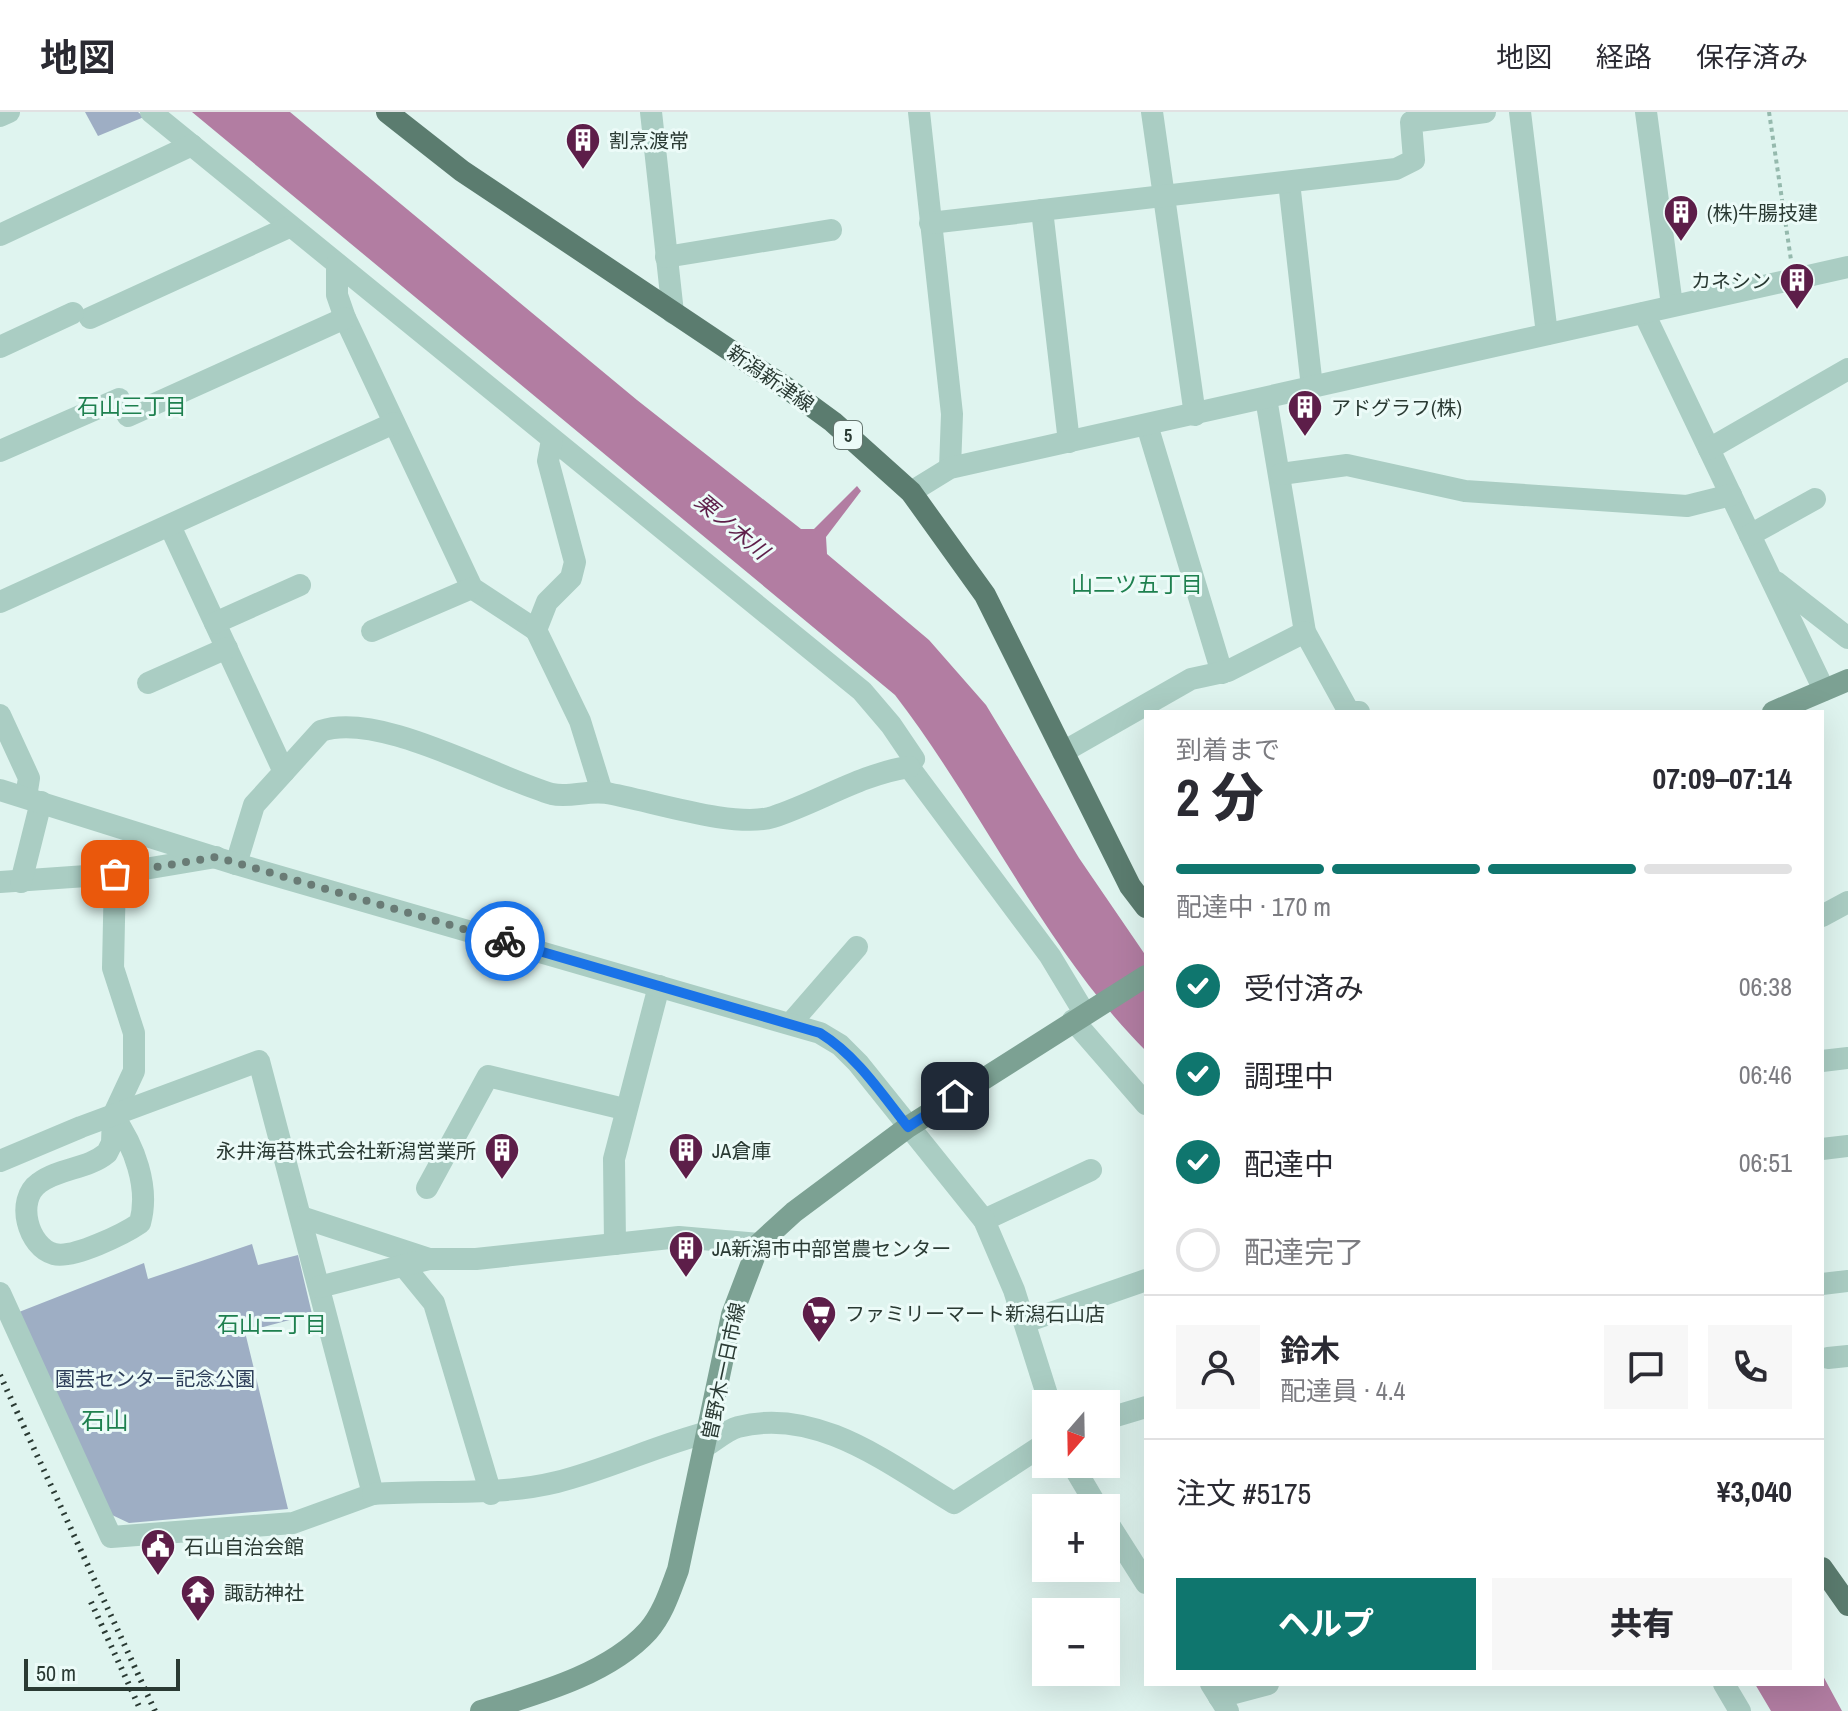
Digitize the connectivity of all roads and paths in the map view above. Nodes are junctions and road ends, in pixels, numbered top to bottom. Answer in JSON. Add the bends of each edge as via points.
{"nodes":[{"id":1,"x":9,"y":112,"type":"edge"},
{"id":2,"x":151,"y":112,"type":"edge"},
{"id":3,"x":387,"y":112,"type":"edge"},
{"id":4,"x":651,"y":112,"type":"edge"},
{"id":5,"x":919,"y":112,"type":"edge"},
{"id":6,"x":1152,"y":112,"type":"edge"},
{"id":7,"x":1485,"y":112,"type":"edge"},
{"id":8,"x":1520,"y":112,"type":"edge"},
{"id":9,"x":1646,"y":112,"type":"edge"},
{"id":10,"x":1769,"y":112,"type":"edge"},
{"id":11,"x":0,"y":116,"type":"edge"},
{"id":12,"x":192,"y":145,"type":"junction"},
{"id":13,"x":1289,"y":182,"type":"junction"},
{"id":14,"x":1163,"y":199,"type":"junction"},
{"id":15,"x":1042,"y":210,"type":"junction"},
{"id":16,"x":930,"y":223,"type":"junction"},
{"id":17,"x":289,"y":227,"type":"junction"},
{"id":18,"x":831,"y":230,"type":"dead end"},
{"id":19,"x":0,"y":235,"type":"edge"},
{"id":20,"x":666,"y":257,"type":"junction"},
{"id":21,"x":337,"y":264,"type":"junction"},
{"id":22,"x":1848,"y":267,"type":"edge"},
{"id":23,"x":1794,"y":278,"type":"junction"},
{"id":24,"x":1672,"y":305,"type":"junction"},
{"id":25,"x":673,"y":313,"type":"junction"},
{"id":26,"x":1644,"y":313,"type":"junction"},
{"id":27,"x":345,"y":318,"type":"junction"},
{"id":28,"x":1547,"y":334,"type":"junction"},
{"id":29,"x":0,"y":347,"type":"edge"},
{"id":30,"x":1848,"y":369,"type":"edge"},
{"id":31,"x":1312,"y":387,"type":"junction"},
{"id":32,"x":1266,"y":398,"type":"junction"},
{"id":33,"x":1195,"y":415,"type":"junction"},
{"id":34,"x":394,"y":423,"type":"junction"},
{"id":35,"x":1147,"y":425,"type":"junction"},
{"id":36,"x":552,"y":440,"type":"junction"},
{"id":37,"x":1069,"y":442,"type":"junction"},
{"id":38,"x":1709,"y":449,"type":"junction"},
{"id":39,"x":0,"y":451,"type":"edge"},
{"id":40,"x":950,"y":468,"type":"junction"},
{"id":41,"x":1281,"y":474,"type":"junction"},
{"id":42,"x":911,"y":492,"type":"junction"},
{"id":43,"x":1731,"y":495,"type":"junction"},
{"id":44,"x":1815,"y":499,"type":"dead end"},
{"id":45,"x":170,"y":526,"type":"junction"},
{"id":46,"x":1750,"y":535,"type":"junction"},
{"id":47,"x":1771,"y":579,"type":"junction"},
{"id":48,"x":300,"y":585,"type":"dead end"},
{"id":49,"x":472,"y":588,"type":"junction"},
{"id":50,"x":0,"y":602,"type":"edge"},
{"id":51,"x":215,"y":623,"type":"junction"},
{"id":52,"x":536,"y":630,"type":"junction"},
{"id":53,"x":372,"y":631,"type":"dead end"},
{"id":54,"x":1305,"y":632,"type":"junction"},
{"id":55,"x":1848,"y":638,"type":"edge"},
{"id":56,"x":227,"y":648,"type":"junction"},
{"id":57,"x":1222,"y":673,"type":"junction"},
{"id":58,"x":1848,"y":680,"type":"edge"},
{"id":59,"x":148,"y":683,"type":"dead end"},
{"id":60,"x":1824,"y":690,"type":"junction"},
{"id":61,"x":1348,"y":710,"type":"edge"},
{"id":62,"x":1778,"y":710,"type":"edge"},
{"id":63,"x":0,"y":715,"type":"edge"},
{"id":64,"x":1063,"y":752,"type":"junction"},
{"id":65,"x":909,"y":767,"type":"junction"},
{"id":66,"x":284,"y":772,"type":"junction"},
{"id":67,"x":0,"y":790,"type":"edge"},
{"id":68,"x":602,"y":792,"type":"junction"},
{"id":69,"x":33,"y":800,"type":"junction"},
{"id":70,"x":226,"y":860,"type":"junction"},
{"id":71,"x":115,"y":874,"type":"junction"},
{"id":72,"x":11,"y":882,"type":"edge"},
{"id":73,"x":1848,"y":902,"type":"edge"},
{"id":74,"x":1144,"y":904,"type":"edge"},
{"id":75,"x":1824,"y":915,"type":"edge"},
{"id":76,"x":857,"y":947,"type":"dead end"},
{"id":77,"x":1144,"y":977,"type":"edge"},
{"id":78,"x":659,"y":986,"type":"junction"},
{"id":79,"x":1086,"y":1014,"type":"junction"},
{"id":80,"x":791,"y":1023,"type":"junction"},
{"id":81,"x":1848,"y":1058,"type":"edge"},
{"id":82,"x":1824,"y":1061,"type":"edge"},
{"id":83,"x":1144,"y":1101,"type":"edge"},
{"id":84,"x":624,"y":1109,"type":"junction"},
{"id":85,"x":113,"y":1116,"type":"junction"},
{"id":86,"x":908,"y":1127,"type":"junction"},
{"id":87,"x":1848,"y":1146,"type":"edge"},
{"id":88,"x":1824,"y":1149,"type":"edge"},
{"id":89,"x":99,"y":1160,"type":"junction"},
{"id":90,"x":0,"y":1161,"type":"edge"},
{"id":91,"x":1091,"y":1170,"type":"dead end"},
{"id":92,"x":138,"y":1175,"type":"junction"},
{"id":93,"x":427,"y":1188,"type":"dead end"},
{"id":94,"x":301,"y":1217,"type":"junction"},
{"id":95,"x":984,"y":1220,"type":"junction"},
{"id":96,"x":615,"y":1244,"type":"junction"},
{"id":97,"x":759,"y":1244,"type":"junction"},
{"id":98,"x":429,"y":1259,"type":"junction"},
{"id":99,"x":403,"y":1265,"type":"junction"},
{"id":100,"x":1144,"y":1281,"type":"edge"},
{"id":101,"x":1848,"y":1281,"type":"edge"},
{"id":102,"x":1824,"y":1284,"type":"edge"},
{"id":103,"x":319,"y":1287,"type":"junction"},
{"id":104,"x":0,"y":1293,"type":"edge"},
{"id":105,"x":1025,"y":1322,"type":"junction"},
{"id":106,"x":1046,"y":1390,"type":"edge"},
{"id":107,"x":1144,"y":1408,"type":"edge"},
{"id":108,"x":1120,"y":1415,"type":"edge"},
{"id":109,"x":708,"y":1439,"type":"junction"},
{"id":110,"x":1032,"y":1452,"type":"edge"},
{"id":111,"x":373,"y":1494,"type":"junction"},
{"id":112,"x":491,"y":1494,"type":"junction"},
{"id":113,"x":1120,"y":1542,"type":"edge"},
{"id":114,"x":1824,"y":1571,"type":"edge"},
{"id":115,"x":1144,"y":1580,"type":"edge"},
{"id":116,"x":1848,"y":1605,"type":"edge"},
{"id":117,"x":1260,"y":1686,"type":"edge"},
{"id":118,"x":1725,"y":1686,"type":"edge"},
{"id":119,"x":1219,"y":1697,"type":"edge"},
{"id":120,"x":493,"y":1709,"type":"edge"},
{"id":121,"x":1740,"y":1711,"type":"edge"}],
"edges":[{"from":1,"to":11,"type":"street"},
{"from":2,"to":12,"type":"street"},
{"from":3,"to":25,"type":"main road","name":"新潟新津線","number":"5","via":[[462,171]]},
{"from":4,"to":20,"type":"street"},
{"from":5,"to":16,"type":"street"},
{"from":6,"to":14,"type":"street"},
{"from":7,"to":13,"type":"street","via":[[1411,122],[1414,160],[1396,169]]},
{"from":8,"to":28,"type":"street"},
{"from":9,"to":24,"type":"street"},
{"from":10,"to":23,"type":"path"},
{"from":12,"to":17,"type":"street"},
{"from":12,"to":19,"type":"street"},
{"from":13,"to":14,"type":"street"},
{"from":13,"to":31,"type":"street"},
{"from":14,"to":15,"type":"street"},
{"from":14,"to":33,"type":"street"},
{"from":15,"to":16,"type":"street"},
{"from":15,"to":37,"type":"street"},
{"from":16,"to":40,"type":"street","via":[[952,414]]},
{"from":17,"to":21,"type":"street"},
{"from":17,"to":29,"type":"street"},
{"from":18,"to":20,"type":"street"},
{"from":20,"to":25,"type":"street"},
{"from":21,"to":27,"type":"street","via":[[337,295]]},
{"from":21,"to":36,"type":"street"},
{"from":22,"to":23,"type":"street"},
{"from":23,"to":24,"type":"street"},
{"from":24,"to":26,"type":"street"},
{"from":25,"to":42,"type":"main road","name":"新潟新津線","number":"5","via":[[833,422]]},
{"from":26,"to":28,"type":"street"},
{"from":26,"to":38,"type":"street"},
{"from":27,"to":34,"type":"street"},
{"from":27,"to":39,"type":"street","via":[[128,416],[119,399]]},
{"from":28,"to":31,"type":"street"},
{"from":30,"to":38,"type":"street"},
{"from":31,"to":32,"type":"street"},
{"from":32,"to":33,"type":"street"},
{"from":32,"to":41,"type":"street"},
{"from":33,"to":35,"type":"street"},
{"from":34,"to":45,"type":"street"},
{"from":34,"to":49,"type":"street"},
{"from":35,"to":37,"type":"street"},
{"from":35,"to":57,"type":"street"},
{"from":36,"to":52,"type":"street","via":[[548,461],[575,562],[571,578],[547,602]]},
{"from":36,"to":65,"type":"street","via":[[862,691],[914,759]]},
{"from":37,"to":40,"type":"street"},
{"from":38,"to":43,"type":"street"},
{"from":40,"to":42,"type":"street"},
{"from":41,"to":43,"type":"street","via":[[1347,465],[1465,491],[1687,506]]},
{"from":41,"to":54,"type":"street"},
{"from":42,"to":64,"type":"main road","name":"新潟新津線","number":"5","via":[[985,595]]},
{"from":43,"to":46,"type":"street"},
{"from":44,"to":46,"type":"street"},
{"from":45,"to":50,"type":"street"},
{"from":45,"to":51,"type":"street"},
{"from":46,"to":47,"type":"street"},
{"from":47,"to":55,"type":"street"},
{"from":47,"to":60,"type":"street"},
{"from":48,"to":51,"type":"street"},
{"from":49,"to":52,"type":"street"},
{"from":49,"to":53,"type":"street"},
{"from":51,"to":56,"type":"street"},
{"from":52,"to":68,"type":"street","via":[[580,721]]},
{"from":54,"to":57,"type":"street"},
{"from":54,"to":61,"type":"street"},
{"from":56,"to":59,"type":"street"},
{"from":56,"to":66,"type":"street"},
{"from":57,"to":64,"type":"street","via":[[1191,679]]},
{"from":58,"to":60,"type":"main road"},
{"from":60,"to":62,"type":"main road"},
{"from":63,"to":69,"type":"street","via":[[29,778]]},
{"from":64,"to":74,"type":"main road","name":"新潟新津線","number":"5"},
{"from":65,"to":68,"type":"street","via":[[886,770],[771,818],[710,815]]},
{"from":65,"to":79,"type":"street","via":[[1050,956]]},
{"from":66,"to":68,"type":"street","via":[[321,731],[334,727],[375,731],[555,795]]},
{"from":66,"to":70,"type":"street","via":[[254,805]]},
{"from":67,"to":69,"type":"street"},
{"from":69,"to":70,"type":"street"},
{"from":69,"to":72,"type":"street"},
{"from":70,"to":71,"type":"street"},
{"from":70,"to":78,"type":"street"},
{"from":71,"to":72,"type":"street"},
{"from":71,"to":85,"type":"street","via":[[113,968],[134,1033],[134,1071]]},
{"from":73,"to":75,"type":"street"},
{"from":76,"to":80,"type":"street"},
{"from":77,"to":79,"type":"main road","name":"曽野木一日市線"},
{"from":78,"to":80,"type":"street"},
{"from":78,"to":84,"type":"street"},
{"from":79,"to":83,"type":"street"},
{"from":79,"to":86,"type":"main road","name":"曽野木一日市線"},
{"from":80,"to":86,"type":"street","via":[[840,1045]]},
{"from":81,"to":82,"type":"street"},
{"from":84,"to":93,"type":"street","via":[[488,1076]]},
{"from":84,"to":96,"type":"street","via":[[614,1159]]},
{"from":85,"to":89,"type":"street","via":[[112,1143]]},
{"from":85,"to":90,"type":"street"},
{"from":85,"to":92,"type":"street","via":[[128,1137]]},
{"from":85,"to":94,"type":"street","via":[[259,1061]]},
{"from":86,"to":95,"type":"street"},
{"from":86,"to":97,"type":"main road","name":"曽野木一日市線"},
{"from":87,"to":88,"type":"street"},
{"from":89,"to":92,"type":"street","via":[[120,1162]]},
{"from":89,"to":92,"type":"street","via":[[39,1183],[27,1200],[34,1238],[52,1254],[65,1256],[140,1223],[145,1199]]},
{"from":91,"to":95,"type":"street"},
{"from":94,"to":98,"type":"street"},
{"from":94,"to":103,"type":"street"},
{"from":95,"to":105,"type":"street"},
{"from":96,"to":97,"type":"street","via":[[679,1237]]},
{"from":96,"to":98,"type":"street"},
{"from":97,"to":109,"type":"main road","name":"曽野木一日市線","via":[[732,1315]]},
{"from":98,"to":99,"type":"street"},
{"from":99,"to":103,"type":"street"},
{"from":99,"to":112,"type":"street","via":[[434,1303]]},
{"from":100,"to":105,"type":"street"},
{"from":101,"to":102,"type":"street"},
{"from":103,"to":111,"type":"street"},
{"from":104,"to":111,"type":"street","via":[[111,1537],[293,1523]]},
{"from":105,"to":106,"type":"street"},
{"from":107,"to":108,"type":"street"},
{"from":109,"to":110,"type":"street","via":[[735,1427],[777,1421],[847,1440],[954,1503]]},
{"from":109,"to":112,"type":"street","via":[[666,1443],[558,1482]]},
{"from":109,"to":120,"type":"main road","name":"曽野木一日市線","via":[[678,1570],[647,1631],[582,1675]]},
{"from":111,"to":112,"type":"street"},
{"from":113,"to":115,"type":"street"},
{"from":114,"to":116,"type":"main road"},
{"from":117,"to":119,"type":"street"},
{"from":118,"to":121,"type":"street"}]}
